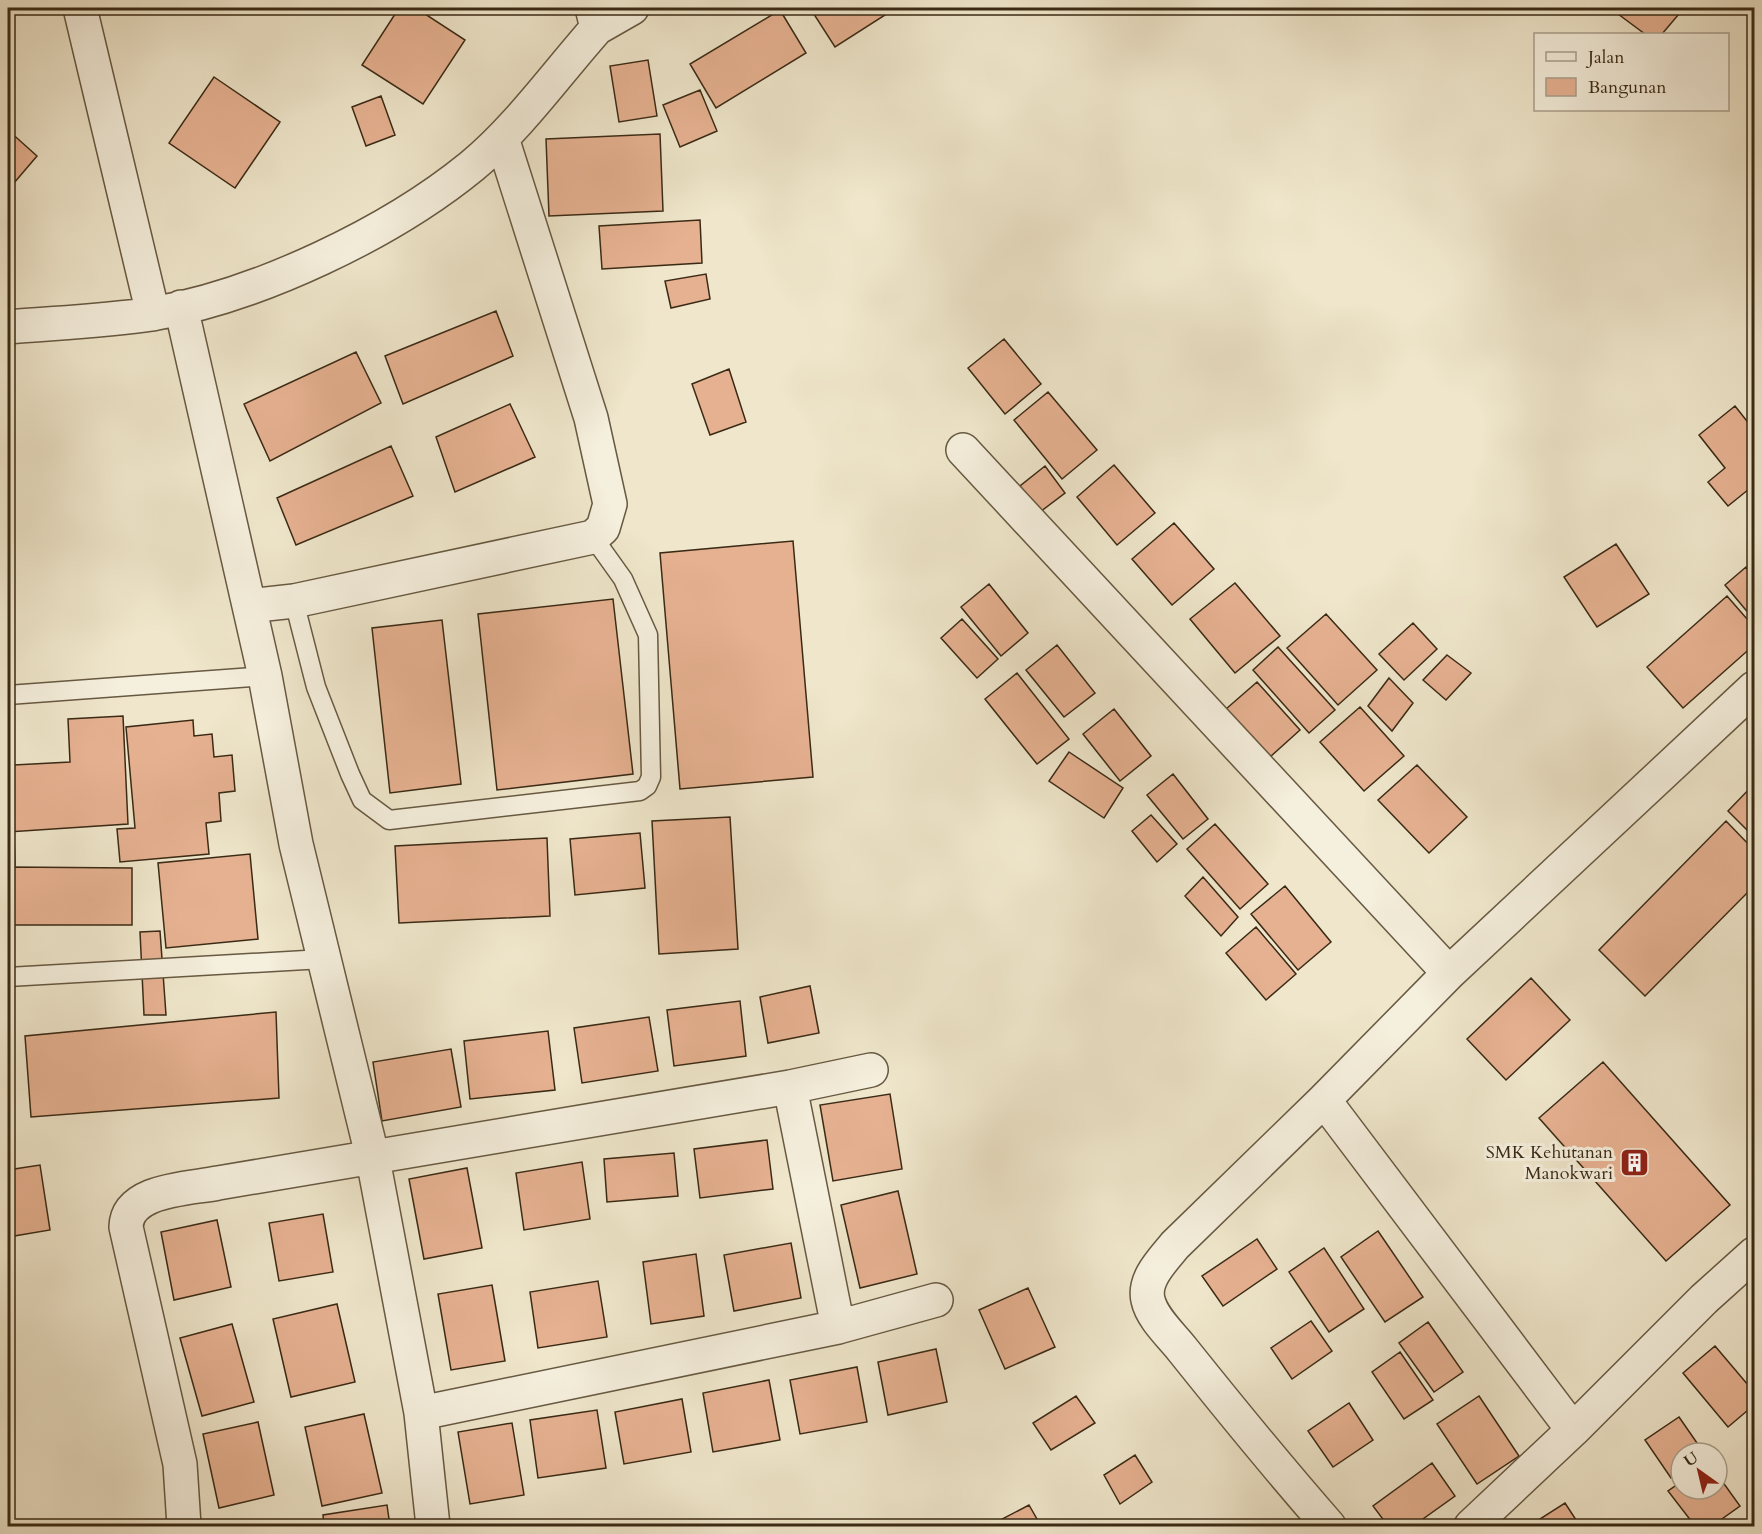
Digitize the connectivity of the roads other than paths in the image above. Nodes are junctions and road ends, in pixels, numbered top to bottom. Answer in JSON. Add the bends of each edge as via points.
{"nodes":[{"id":1,"x":80,"y":8,"type":"edge"},
{"id":2,"x":632,"y":8,"type":"edge"},
{"id":3,"x":595,"y":18,"type":"edge"},
{"id":4,"x":502,"y":138,"type":"junction"},
{"id":5,"x":167,"y":310,"type":"junction"},
{"id":6,"x":8,"y":327,"type":"edge"},
{"id":7,"x":963,"y":450,"type":"dead end"},
{"id":8,"x":593,"y":537,"type":"junction"},
{"id":9,"x":294,"y":601,"type":"junction"},
{"id":10,"x":249,"y":606,"type":"junction"},
{"id":11,"x":266,"y":676,"type":"junction"},
{"id":12,"x":1755,"y":688,"type":"edge"},
{"id":13,"x":8,"y":695,"type":"edge"},
{"id":14,"x":324,"y":959,"type":"junction"},
{"id":15,"x":1449,"y":973,"type":"junction"},
{"id":16,"x":8,"y":977,"type":"edge"},
{"id":17,"x":871,"y":1070,"type":"dead end"},
{"id":18,"x":790,"y":1087,"type":"junction"},
{"id":19,"x":1324,"y":1100,"type":"junction"},
{"id":20,"x":373,"y":1159,"type":"junction"},
{"id":21,"x":1755,"y":1254,"type":"edge"},
{"id":22,"x":936,"y":1300,"type":"dead end"},
{"id":23,"x":838,"y":1327,"type":"junction"},
{"id":24,"x":422,"y":1413,"type":"junction"},
{"id":25,"x":1573,"y":1430,"type":"junction"},
{"id":26,"x":184,"y":1527,"type":"edge"},
{"id":27,"x":433,"y":1527,"type":"edge"},
{"id":28,"x":1329,"y":1527,"type":"edge"},
{"id":29,"x":1471,"y":1527,"type":"edge"}],
"edges":[{"from":1,"to":5,"type":"street"},
{"from":2,"to":3,"type":"street"},
{"from":3,"to":4,"type":"street"},
{"from":4,"to":5,"type":"street","via":[[423,202],[380,227],[296,270]]},
{"from":4,"to":8,"type":"street","via":[[591,418],[610,504],[603,528]]},
{"from":5,"to":6,"type":"street"},
{"from":5,"to":10,"type":"street"},
{"from":7,"to":15,"type":"street"},
{"from":8,"to":9,"type":"street"},
{"from":8,"to":9,"type":"lane","via":[[623,579],[648,635],[651,777],[640,791],[389,820],[362,800],[350,774],[316,687]]},
{"from":9,"to":10,"type":"street"},
{"from":10,"to":11,"type":"street"},
{"from":11,"to":13,"type":"lane"},
{"from":11,"to":14,"type":"street","via":[[296,844]]},
{"from":12,"to":15,"type":"street"},
{"from":14,"to":16,"type":"lane"},
{"from":14,"to":20,"type":"street"},
{"from":15,"to":19,"type":"street"},
{"from":17,"to":18,"type":"street"},
{"from":18,"to":20,"type":"street"},
{"from":18,"to":23,"type":"street"},
{"from":19,"to":25,"type":"street"},
{"from":19,"to":28,"type":"street","via":[[1175,1245],[1148,1284],[1148,1300],[1195,1365]]},
{"from":20,"to":24,"type":"street"},
{"from":20,"to":26,"type":"street","via":[[151,1197],[127,1216],[126,1227],[180,1464]]},
{"from":21,"to":25,"type":"street","via":[[1704,1299]]},
{"from":22,"to":23,"type":"street"},
{"from":23,"to":24,"type":"street"},
{"from":24,"to":27,"type":"street"},
{"from":25,"to":29,"type":"street"}]}
